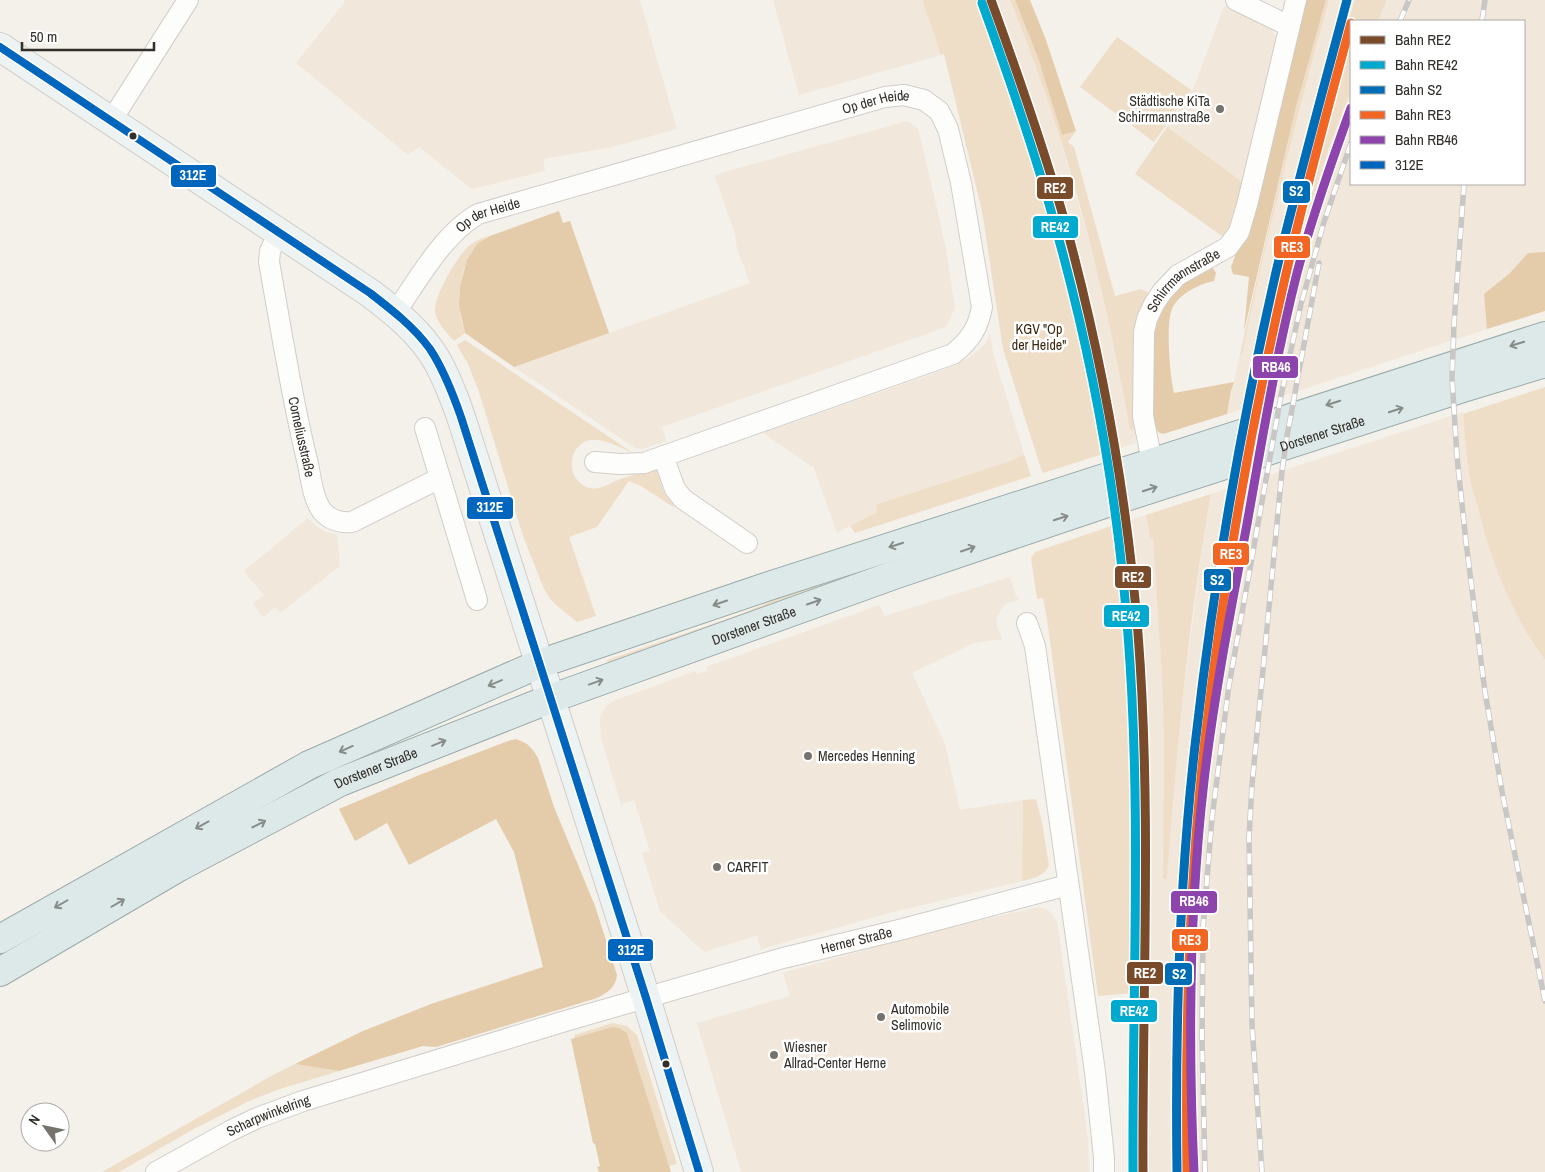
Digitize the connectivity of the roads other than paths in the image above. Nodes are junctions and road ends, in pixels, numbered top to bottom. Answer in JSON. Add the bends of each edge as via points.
{"nodes":[{"id":1,"x":188,"y":0,"type":"edge"},
{"id":2,"x":1236,"y":0,"type":"edge"},
{"id":3,"x":1296,"y":0,"type":"edge"},
{"id":4,"x":1289,"y":26,"type":"junction"},
{"id":5,"x":0,"y":47,"type":"edge"},
{"id":6,"x":111,"y":121,"type":"junction"},
{"id":7,"x":279,"y":232,"type":"junction"},
{"id":8,"x":395,"y":313,"type":"junction"},
{"id":9,"x":1545,"y":336,"type":"edge"},
{"id":10,"x":1545,"y":363,"type":"edge"},
{"id":11,"x":425,"y":428,"type":"dead end"},
{"id":12,"x":663,"y":456,"type":"junction"},
{"id":13,"x":595,"y":462,"type":"dead end"},
{"id":14,"x":1152,"y":462,"type":"junction"},
{"id":15,"x":440,"y":478,"type":"junction"},
{"id":16,"x":747,"y":543,"type":"dead end"},
{"id":17,"x":477,"y":600,"type":"dead end"},
{"id":18,"x":1027,"y":623,"type":"dead end"},
{"id":19,"x":540,"y":664,"type":"junction"},
{"id":20,"x":550,"y":699,"type":"junction"},
{"id":21,"x":1068,"y":885,"type":"junction"},
{"id":22,"x":0,"y":938,"type":"edge"},
{"id":23,"x":0,"y":972,"type":"edge"},
{"id":24,"x":646,"y":998,"type":"junction"},
{"id":25,"x":156,"y":1172,"type":"edge"},
{"id":26,"x":699,"y":1172,"type":"edge"},
{"id":27,"x":1104,"y":1172,"type":"edge"}],
"edges":[{"from":1,"to":6,"type":"street"},
{"from":2,"to":4,"type":"street"},
{"from":3,"to":4,"type":"street","name":"Schirrmannstraße"},
{"from":4,"to":14,"type":"street","name":"Schirrmannstraße","via":[[1239,232],[1228,247],[1170,282],[1147,319],[1143,416]]},
{"from":5,"to":6,"type":"main road"},
{"from":6,"to":7,"type":"main road"},
{"from":7,"to":8,"type":"main road"},
{"from":7,"to":15,"type":"street","name":"Corneliusstraße","via":[[270,251],[269,262],[303,443],[316,501],[323,512],[337,521],[352,522]]},
{"from":8,"to":12,"type":"street","name":"Op der Heide","via":[[444,244],[478,214],[885,97],[904,95],[924,100],[939,111],[948,129],[961,184],[982,307],[974,333],[966,344],[953,354]]},
{"from":8,"to":19,"type":"main road","via":[[436,359],[452,391]]},
{"from":9,"to":14,"type":"main road","name":"Dorstener Straße","one_way":true},
{"from":20,"to":10,"type":"main road","name":"Dorstener Straße","one_way":true,"via":[[902,572]]},
{"from":11,"to":15,"type":"street"},
{"from":12,"to":13,"type":"street","name":"Op der Heide","via":[[644,463]]},
{"from":12,"to":16,"type":"street","via":[[675,488],[683,499]]},
{"from":14,"to":19,"type":"main road","name":"Dorstener Straße","one_way":true},
{"from":15,"to":17,"type":"street"},
{"from":18,"to":21,"type":"street","via":[[1035,646]]},
{"from":19,"to":20,"type":"main road"},
{"from":19,"to":22,"type":"main road","name":"Dorstener Straße","one_way":true,"via":[[309,766]]},
{"from":23,"to":20,"type":"main road","name":"Dorstener Straße","one_way":true,"via":[[180,867],[340,782]]},
{"from":20,"to":24,"type":"main road"},
{"from":21,"to":24,"type":"street","name":"Herner Straße","via":[[791,956]]},
{"from":21,"to":27,"type":"street","via":[[1095,1072]]},
{"from":24,"to":25,"type":"street","name":"Scharpwinkelring","via":[[282,1108],[230,1131]]},
{"from":24,"to":26,"type":"main road"}]}
